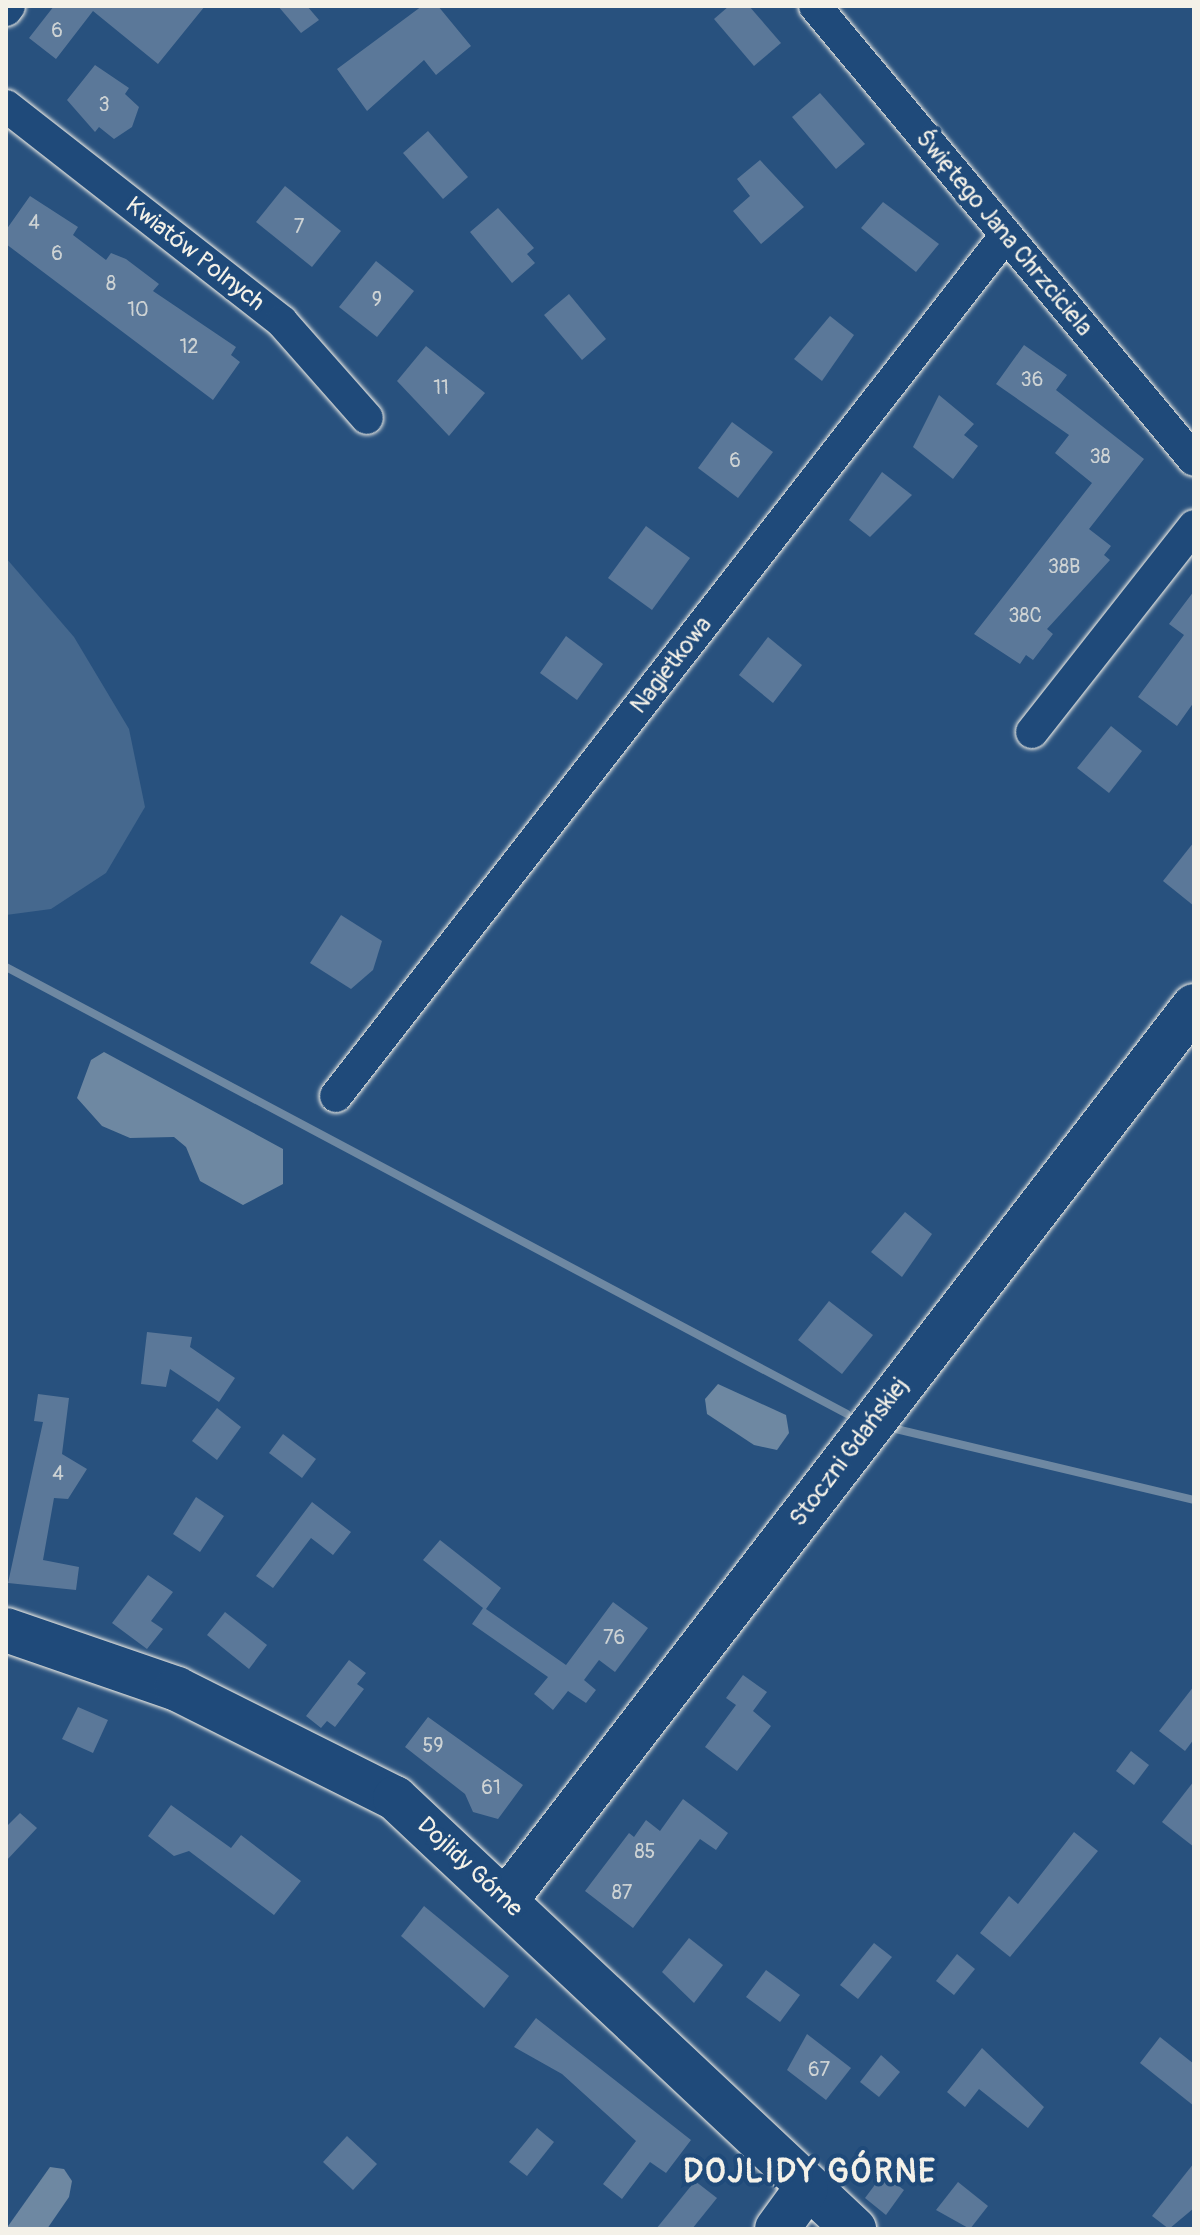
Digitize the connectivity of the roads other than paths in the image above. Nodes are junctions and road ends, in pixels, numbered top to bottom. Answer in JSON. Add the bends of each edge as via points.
{"nodes":[{"id":1,"x":815,"y":6,"type":"edge"},
{"id":2,"x":6,"y":106,"type":"edge"},
{"id":3,"x":1006,"y":235,"type":"junction"},
{"id":4,"x":367,"y":418,"type":"dead end"},
{"id":5,"x":1194,"y":460,"type":"edge"},
{"id":6,"x":1194,"y":526,"type":"edge"},
{"id":7,"x":1032,"y":732,"type":"dead end"},
{"id":8,"x":1194,"y":1006,"type":"edge"},
{"id":9,"x":336,"y":1096,"type":"dead end"},
{"id":10,"x":6,"y":1630,"type":"edge"},
{"id":11,"x":506,"y":1900,"type":"junction"},
{"id":12,"x":806,"y":2189,"type":"junction"},
{"id":13,"x":777,"y":2229,"type":"edge"},
{"id":14,"x":854,"y":2229,"type":"edge"}],
"edges":[{"from":1,"to":3,"type":"street","name":"Świętego Jana Chrzciciela"},
{"from":2,"to":4,"type":"street","name":"Kwiatów Polnych","via":[[282,322]]},
{"from":3,"to":5,"type":"street","name":"Świętego Jana Chrzciciela"},
{"from":3,"to":9,"type":"street","name":"Nagietkowa"},
{"from":6,"to":7,"type":"street"},
{"from":8,"to":11,"type":"street","name":"Stoczni Gdańskiej"},
{"from":10,"to":11,"type":"street","name":"Dojlidy Górne","via":[[72,1647],[294,1743],[395,1798]]},
{"from":11,"to":12,"type":"street","name":"Dojlidy Górne"},
{"from":12,"to":13,"type":"street"},
{"from":12,"to":14,"type":"street","name":"Dojlidy Górne"}]}
